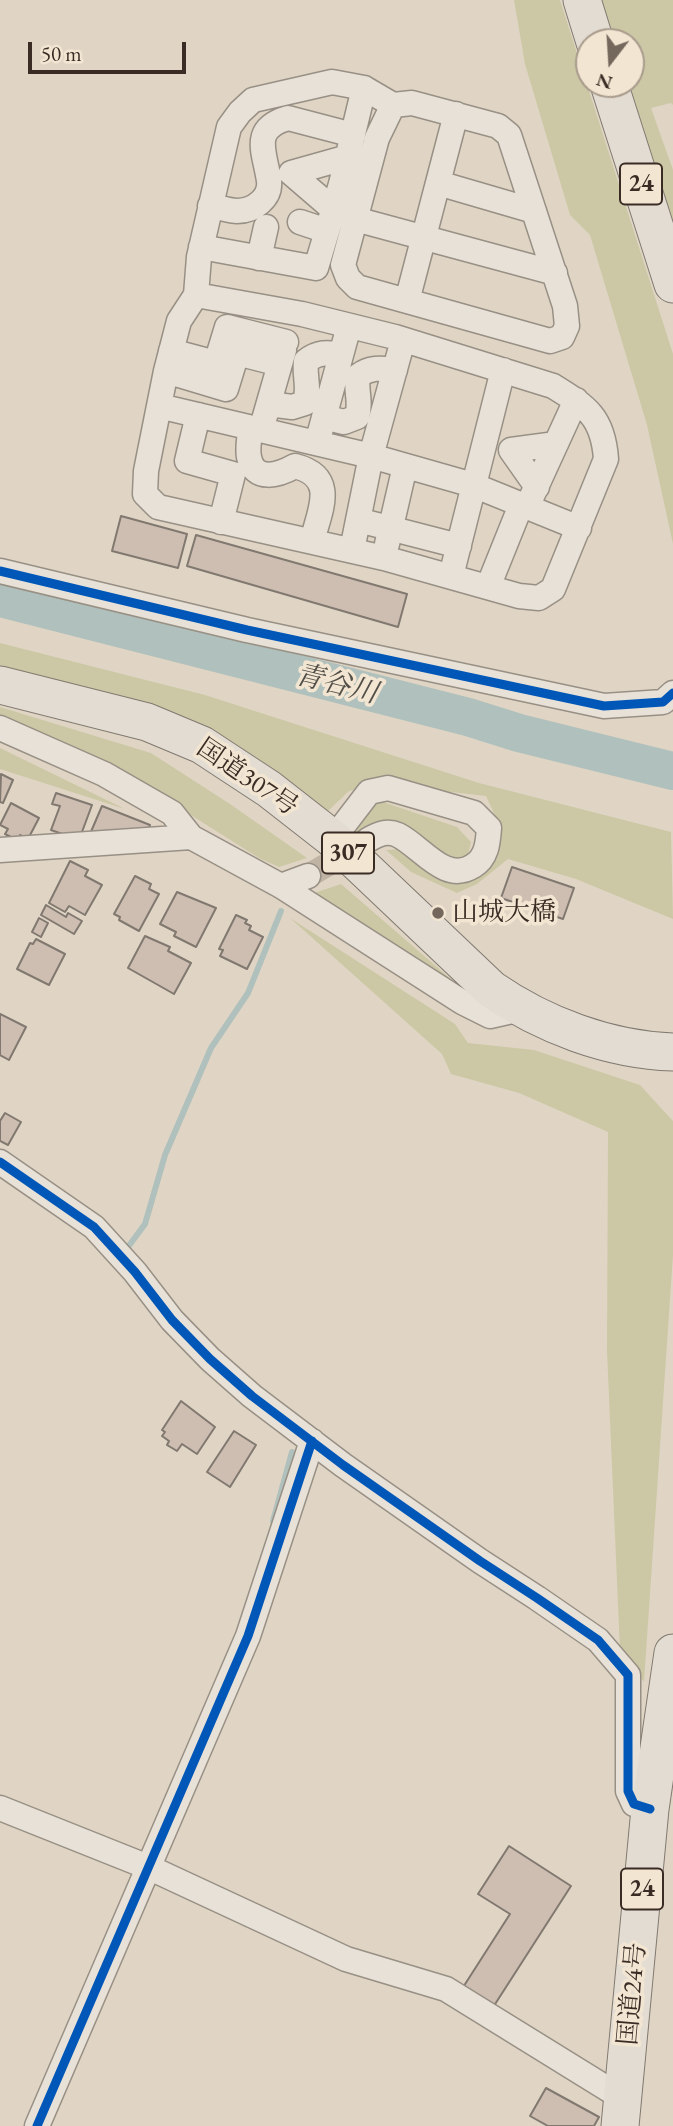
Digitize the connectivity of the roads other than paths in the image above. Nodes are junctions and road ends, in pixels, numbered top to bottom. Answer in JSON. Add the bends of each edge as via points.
{"nodes":[{"id":1,"x":582,"y":0,"type":"edge"},
{"id":2,"x":591,"y":28,"type":"edge"},
{"id":3,"x":364,"y":88,"type":"junction"},
{"id":4,"x":613,"y":98,"type":"edge"},
{"id":5,"x":393,"y":104,"type":"junction"},
{"id":6,"x":456,"y":114,"type":"junction"},
{"id":7,"x":350,"y":146,"type":"junction"},
{"id":8,"x":438,"y":183,"type":"junction"},
{"id":9,"x":210,"y":206,"type":"junction"},
{"id":10,"x":534,"y":211,"type":"junction"},
{"id":11,"x":339,"y":220,"type":"junction"},
{"id":12,"x":300,"y":222,"type":"dead end"},
{"id":13,"x":266,"y":227,"type":"dead end"},
{"id":14,"x":422,"y":238,"type":"junction"},
{"id":15,"x":201,"y":247,"type":"junction"},
{"id":16,"x":260,"y":258,"type":"junction"},
{"id":17,"x":555,"y":274,"type":"junction"},
{"id":18,"x":673,"y":284,"type":"edge"},
{"id":19,"x":196,"y":295,"type":"junction"},
{"id":20,"x":407,"y":301,"type":"junction"},
{"id":21,"x":295,"y":313,"type":"junction"},
{"id":22,"x":349,"y":326,"type":"junction"},
{"id":23,"x":403,"y":340,"type":"junction"},
{"id":24,"x":283,"y":353,"type":"junction"},
{"id":25,"x":341,"y":355,"type":"junction"},
{"id":26,"x":169,"y":361,"type":"junction"},
{"id":27,"x":395,"y":370,"type":"junction"},
{"id":28,"x":503,"y":370,"type":"junction"},
{"id":29,"x":576,"y":400,"type":"junction"},
{"id":30,"x":269,"y":404,"type":"junction"},
{"id":31,"x":159,"y":406,"type":"junction"},
{"id":32,"x":198,"y":415,"type":"junction"},
{"id":33,"x":324,"y":417,"type":"junction"},
{"id":34,"x":256,"y":429,"type":"junction"},
{"id":35,"x":317,"y":443,"type":"junction"},
{"id":36,"x":556,"y":444,"type":"junction"},
{"id":37,"x":371,"y":456,"type":"junction"},
{"id":38,"x":405,"y":466,"type":"junction"},
{"id":39,"x":473,"y":485,"type":"junction"},
{"id":40,"x":528,"y":500,"type":"junction"},
{"id":41,"x":358,"y":520,"type":"junction"},
{"id":42,"x":221,"y":522,"type":"junction"},
{"id":43,"x":390,"y":528,"type":"junction"},
{"id":44,"x":579,"y":528,"type":"junction"},
{"id":45,"x":312,"y":541,"type":"junction"},
{"id":46,"x":459,"y":546,"type":"junction"},
{"id":47,"x":352,"y":551,"type":"junction"},
{"id":48,"x":384,"y":558,"type":"junction"},
{"id":49,"x":0,"y":571,"type":"edge"},
{"id":50,"x":451,"y":576,"type":"junction"},
{"id":51,"x":488,"y":587,"type":"junction"},
{"id":52,"x":0,"y":685,"type":"edge"},
{"id":53,"x":673,"y":693,"type":"edge"},
{"id":54,"x":0,"y":728,"type":"edge"},
{"id":55,"x":191,"y":837,"type":"junction"},
{"id":56,"x":350,"y":839,"type":"junction"},
{"id":57,"x":0,"y":850,"type":"edge"},
{"id":58,"x":308,"y":876,"type":"tunnel mouth"},
{"id":59,"x":281,"y":886,"type":"junction"},
{"id":60,"x":521,"y":1009,"type":"junction"},
{"id":61,"x":673,"y":1052,"type":"edge"},
{"id":62,"x":0,"y":1161,"type":"edge"},
{"id":63,"x":312,"y":1441,"type":"junction"},
{"id":64,"x":673,"y":1653,"type":"edge"},
{"id":65,"x":0,"y":1808,"type":"edge"},
{"id":66,"x":650,"y":1809,"type":"junction"},
{"id":67,"x":149,"y":1867,"type":"junction"},
{"id":68,"x":622,"y":2110,"type":"edge"},
{"id":69,"x":37,"y":2126,"type":"edge"}],
"edges":[{"from":1,"to":2,"type":"highway"},
{"from":3,"to":5,"type":"street"},
{"from":3,"to":7,"type":"street"},
{"from":3,"to":9,"type":"street","via":[[332,82],[253,100],[229,127]]},
{"from":4,"to":18,"type":"highway","number":"24"},
{"from":5,"to":6,"type":"street","via":[[412,103]]},
{"from":5,"to":11,"type":"street"},
{"from":6,"to":8,"type":"street"},
{"from":6,"to":10,"type":"street","via":[[498,126],[509,135]]},
{"from":7,"to":9,"type":"street","via":[[288,118],[279,121],[264,134],[261,144],[269,183],[265,196],[256,207],[238,211]]},
{"from":7,"to":11,"type":"street"},
{"from":7,"to":11,"type":"street","via":[[291,173]]},
{"from":8,"to":10,"type":"street"},
{"from":8,"to":14,"type":"street"},
{"from":9,"to":15,"type":"street"},
{"from":10,"to":17,"type":"street"},
{"from":11,"to":12,"type":"street"},
{"from":11,"to":14,"type":"street"},
{"from":11,"to":16,"type":"street","via":[[316,268]]},
{"from":11,"to":20,"type":"street","via":[[348,278],[357,287]]},
{"from":13,"to":16,"type":"street"},
{"from":14,"to":17,"type":"street"},
{"from":14,"to":20,"type":"street"},
{"from":15,"to":16,"type":"street"},
{"from":15,"to":19,"type":"street"},
{"from":17,"to":20,"type":"street","via":[[567,326],[562,338],[550,341]]},
{"from":19,"to":21,"type":"street"},
{"from":19,"to":26,"type":"street","via":[[179,321]]},
{"from":21,"to":22,"type":"street"},
{"from":21,"to":24,"type":"street"},
{"from":22,"to":23,"type":"street"},
{"from":22,"to":25,"type":"street"},
{"from":23,"to":27,"type":"street"},
{"from":23,"to":28,"type":"street"},
{"from":24,"to":26,"type":"street","via":[[237,353],[226,389]]},
{"from":24,"to":30,"type":"street"},
{"from":25,"to":30,"type":"street","via":[[328,352],[306,361],[309,388],[305,402],[292,407]]},
{"from":25,"to":33,"type":"street"},
{"from":26,"to":31,"type":"street"},
{"from":27,"to":33,"type":"street","via":[[379,367],[358,376],[361,402],[357,417],[344,422]]},
{"from":27,"to":37,"type":"street"},
{"from":28,"to":29,"type":"street","via":[[553,386]]},
{"from":28,"to":39,"type":"street"},
{"from":29,"to":36,"type":"street"},
{"from":29,"to":44,"type":"street","via":[[590,411],[604,438],[606,459]]},
{"from":30,"to":34,"type":"street"},
{"from":31,"to":32,"type":"street"},
{"from":31,"to":42,"type":"street","via":[[145,494],[158,507]]},
{"from":32,"to":34,"type":"street"},
{"from":32,"to":42,"type":"street","via":[[187,461],[233,474]]},
{"from":33,"to":35,"type":"street"},
{"from":34,"to":35,"type":"street"},
{"from":34,"to":45,"type":"street","via":[[249,456],[264,475],[295,466],[309,470],[320,481],[324,493]]},
{"from":35,"to":37,"type":"street"},
{"from":36,"to":40,"type":"street"},
{"from":36,"to":40,"type":"street","via":[[511,450]]},
{"from":37,"to":38,"type":"street"},
{"from":37,"to":41,"type":"street"},
{"from":38,"to":39,"type":"street"},
{"from":38,"to":43,"type":"street"},
{"from":39,"to":40,"type":"street"},
{"from":39,"to":46,"type":"street"},
{"from":40,"to":44,"type":"street"},
{"from":40,"to":51,"type":"street","via":[[496,544]]},
{"from":41,"to":43,"type":"street"},
{"from":41,"to":47,"type":"street"},
{"from":42,"to":45,"type":"street"},
{"from":43,"to":46,"type":"street"},
{"from":43,"to":48,"type":"street"},
{"from":44,"to":51,"type":"street","via":[[554,589],[538,598]]},
{"from":45,"to":47,"type":"street"},
{"from":46,"to":50,"type":"street"},
{"from":47,"to":48,"type":"street"},
{"from":48,"to":50,"type":"street"},
{"from":49,"to":53,"type":"street","via":[[247,630],[604,706],[663,702]]},
{"from":50,"to":51,"type":"street"},
{"from":52,"to":56,"type":"highway","name":"国道307号","number":"307","via":[[147,722],[202,745]]},
{"from":54,"to":55,"type":"street","via":[[104,774],[172,813]]},
{"from":55,"to":57,"type":"street"},
{"from":55,"to":59,"type":"street"},
{"from":56,"to":56,"type":"street","via":[[397,835],[445,869],[464,872],[479,863],[488,847],[489,828],[474,813],[388,788],[369,792]]},
{"from":56,"to":60,"type":"highway","name":"国道307号","number":"307","via":[[491,989]]},
{"from":58,"to":59,"type":"street"},
{"from":59,"to":60,"type":"street","via":[[461,1002],[490,1016]]},
{"from":60,"to":61,"type":"highway","name":"国道307号","number":"307","via":[[614,1044]]},
{"from":62,"to":63,"type":"street","via":[[94,1227],[210,1359]]},
{"from":63,"to":66,"type":"street","via":[[598,1640],[628,1675],[628,1791],[634,1804]]},
{"from":63,"to":67,"type":"street","via":[[248,1636]]},
{"from":64,"to":66,"type":"highway","name":"国道24号","number":"24"},
{"from":65,"to":67,"type":"street"},
{"from":66,"to":68,"type":"highway","name":"国道24号","number":"24"},
{"from":67,"to":68,"type":"street","via":[[346,1959],[446,1989],[611,2091]]},
{"from":67,"to":69,"type":"street"}]}
